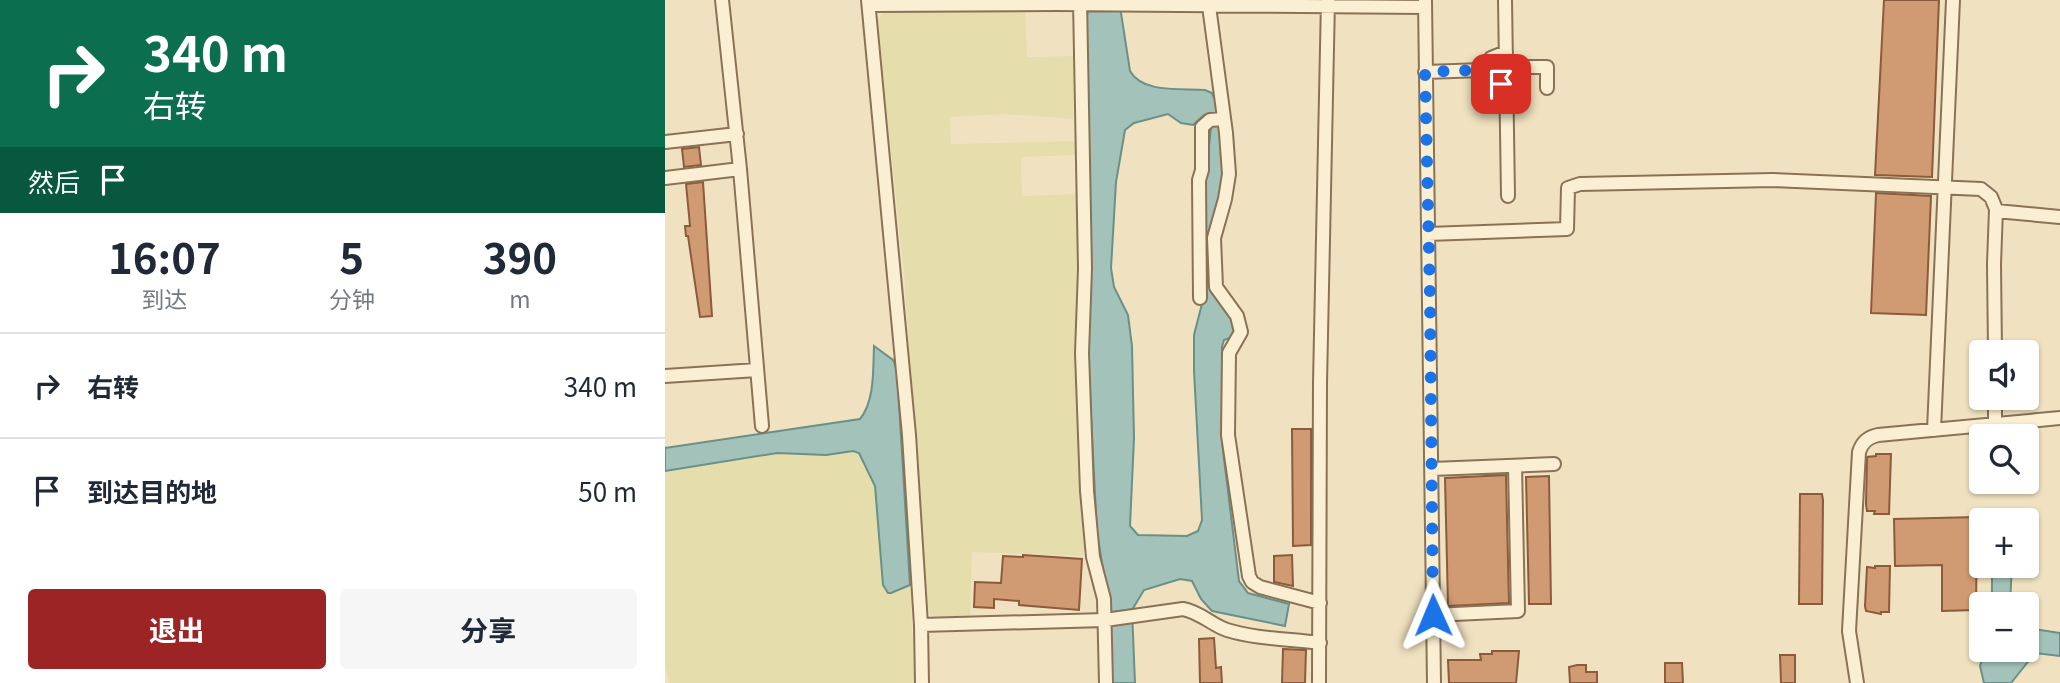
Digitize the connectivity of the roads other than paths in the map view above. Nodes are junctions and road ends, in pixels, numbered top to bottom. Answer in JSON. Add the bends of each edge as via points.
{"nodes":[{"id":1,"x":722,"y":0,"type":"edge"},
{"id":2,"x":1505,"y":0,"type":"edge"},
{"id":3,"x":1953,"y":0,"type":"edge"},
{"id":4,"x":868,"y":2,"type":"edge"},
{"id":5,"x":1082,"y":3,"type":"edge"},
{"id":6,"x":1327,"y":3,"type":"edge"},
{"id":7,"x":1425,"y":3,"type":"edge"},
{"id":8,"x":1206,"y":4,"type":"edge"},
{"id":9,"x":1506,"y":52,"type":"junction"},
{"id":10,"x":1506,"y":67,"type":"junction"},
{"id":11,"x":1483,"y":70,"type":"junction"},
{"id":12,"x":1425,"y":72,"type":"junction"},
{"id":13,"x":1507,"y":85,"type":"junction"},
{"id":14,"x":1547,"y":88,"type":"dead end"},
{"id":15,"x":1217,"y":120,"type":"junction"},
{"id":16,"x":737,"y":134,"type":"junction"},
{"id":17,"x":665,"y":142,"type":"edge"},
{"id":18,"x":740,"y":169,"type":"junction"},
{"id":19,"x":665,"y":178,"type":"edge"},
{"id":20,"x":1945,"y":187,"type":"junction"},
{"id":21,"x":1508,"y":196,"type":"dead end"},
{"id":22,"x":1996,"y":211,"type":"junction"},
{"id":23,"x":2060,"y":217,"type":"edge"},
{"id":24,"x":1429,"y":234,"type":"junction"},
{"id":25,"x":1200,"y":298,"type":"dead end"},
{"id":26,"x":1995,"y":340,"type":"edge"},
{"id":27,"x":757,"y":370,"type":"junction"},
{"id":28,"x":665,"y":376,"type":"edge"},
{"id":29,"x":1995,"y":410,"type":"edge"},
{"id":30,"x":2060,"y":418,"type":"edge"},
{"id":31,"x":1995,"y":424,"type":"joint"},
{"id":32,"x":762,"y":426,"type":"dead end"},
{"id":33,"x":1969,"y":427,"type":"edge"},
{"id":34,"x":1934,"y":430,"type":"junction"},
{"id":35,"x":1554,"y":464,"type":"dead end"},
{"id":36,"x":1515,"y":466,"type":"junction"},
{"id":37,"x":1432,"y":469,"type":"junction"},
{"id":38,"x":1320,"y":603,"type":"junction"},
{"id":39,"x":1433,"y":615,"type":"junction"},
{"id":40,"x":1106,"y":620,"type":"junction"},
{"id":41,"x":921,"y":625,"type":"junction"},
{"id":42,"x":1319,"y":643,"type":"junction"},
{"id":43,"x":922,"y":683,"type":"edge"},
{"id":44,"x":1106,"y":683,"type":"edge"},
{"id":45,"x":1319,"y":683,"type":"edge"},
{"id":46,"x":1433,"y":683,"type":"edge"},
{"id":47,"x":1857,"y":683,"type":"edge"}],
"edges":[{"from":1,"to":16,"type":"street"},
{"from":2,"to":9,"type":"street"},
{"from":3,"to":20,"type":"street"},
{"from":4,"to":5,"type":"street"},
{"from":4,"to":41,"type":"street","via":[[902,354]]},
{"from":5,"to":8,"type":"street"},
{"from":5,"to":40,"type":"street","via":[[1082,353],[1087,491],[1093,557]]},
{"from":6,"to":7,"type":"street"},
{"from":6,"to":8,"type":"street"},
{"from":6,"to":38,"type":"street"},
{"from":7,"to":12,"type":"street"},
{"from":8,"to":15,"type":"street"},
{"from":9,"to":10,"type":"street"},
{"from":9,"to":11,"type":"street","via":[[1491,58]]},
{"from":10,"to":13,"type":"street"},
{"from":10,"to":14,"type":"street","via":[[1547,67]]},
{"from":11,"to":12,"type":"street"},
{"from":11,"to":13,"type":"street","via":[[1492,80]]},
{"from":12,"to":24,"type":"street"},
{"from":13,"to":21,"type":"street"},
{"from":15,"to":25,"type":"street","via":[[1202,127]]},
{"from":15,"to":38,"type":"street","via":[[1229,174],[1214,238],[1216,287],[1237,316],[1241,332],[1229,353],[1228,435],[1249,576],[1260,587]]},
{"from":16,"to":17,"type":"street"},
{"from":16,"to":18,"type":"street"},
{"from":18,"to":19,"type":"street"},
{"from":18,"to":27,"type":"street"},
{"from":20,"to":22,"type":"street","via":[[1985,191]]},
{"from":20,"to":24,"type":"street","via":[[1773,180],[1580,184],[1568,188],[1567,229]]},
{"from":20,"to":34,"type":"street"},
{"from":22,"to":23,"type":"street"},
{"from":22,"to":26,"type":"street"},
{"from":24,"to":37,"type":"street"},
{"from":27,"to":28,"type":"street"},
{"from":27,"to":32,"type":"street"},
{"from":29,"to":31,"type":"street"},
{"from":30,"to":31,"type":"street"},
{"from":33,"to":34,"type":"street"},
{"from":34,"to":47,"type":"street","via":[[1873,436],[1859,452],[1850,631]]},
{"from":35,"to":36,"type":"street"},
{"from":36,"to":37,"type":"street"},
{"from":36,"to":39,"type":"street","via":[[1518,611]]},
{"from":37,"to":39,"type":"street"},
{"from":38,"to":42,"type":"street"},
{"from":39,"to":46,"type":"street"},
{"from":40,"to":41,"type":"street"},
{"from":40,"to":42,"type":"street","via":[[1188,610],[1231,631]]},
{"from":40,"to":44,"type":"street"},
{"from":41,"to":43,"type":"street"},
{"from":42,"to":45,"type":"street"}]}
